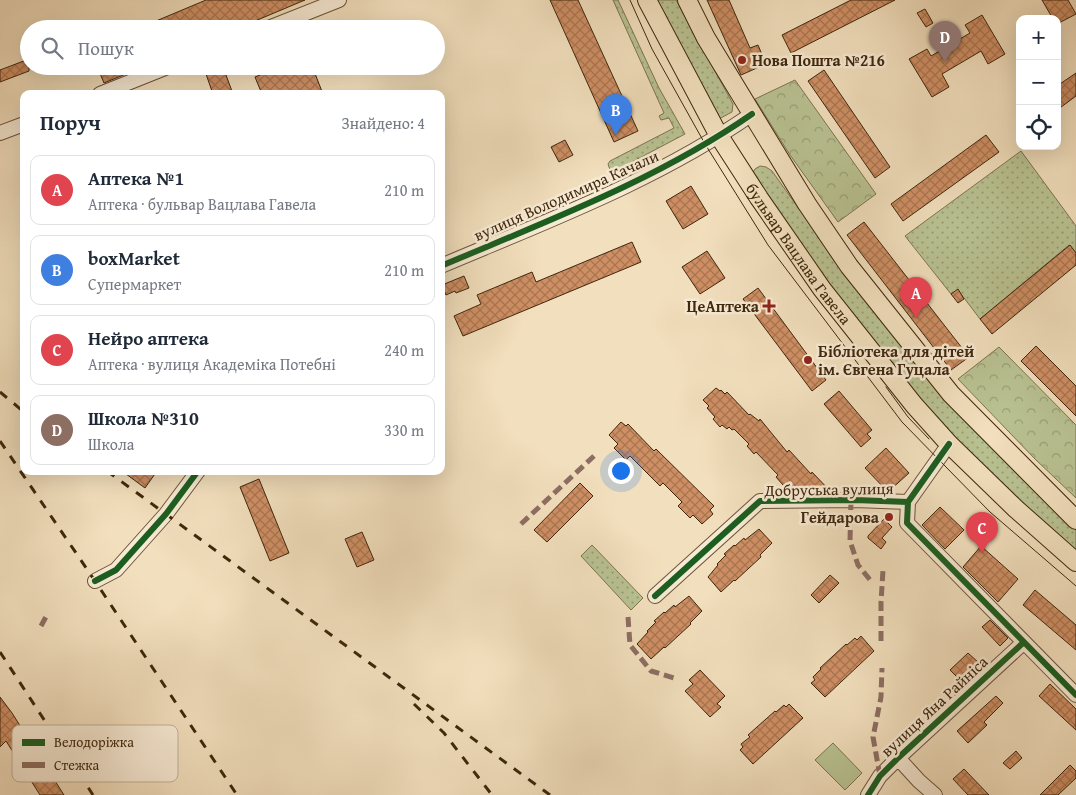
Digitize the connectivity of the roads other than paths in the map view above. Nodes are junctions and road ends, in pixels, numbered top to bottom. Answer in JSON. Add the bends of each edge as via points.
{"nodes":[{"id":1,"x":339,"y":0,"type":"edge"},
{"id":2,"x":647,"y":0,"type":"edge"},
{"id":3,"x":687,"y":0,"type":"edge"},
{"id":4,"x":289,"y":20,"type":"edge"},
{"id":5,"x":148,"y":75,"type":"edge"},
{"id":6,"x":110,"y":90,"type":"edge"},
{"id":7,"x":752,"y":114,"type":"junction"},
{"id":8,"x":20,"y":126,"type":"edge"},
{"id":9,"x":0,"y":133,"type":"edge"},
{"id":10,"x":719,"y":136,"type":"junction"},
{"id":11,"x":445,"y":264,"type":"edge"},
{"id":12,"x":949,"y":444,"type":"junction"},
{"id":13,"x":195,"y":475,"type":"edge"},
{"id":14,"x":908,"y":502,"type":"junction"},
{"id":15,"x":1076,"y":520,"type":"edge"},
{"id":16,"x":1076,"y":562,"type":"edge"},
{"id":17,"x":95,"y":580,"type":"dead end"},
{"id":18,"x":655,"y":596,"type":"dead end"},
{"id":19,"x":1024,"y":642,"type":"junction"},
{"id":20,"x":1076,"y":695,"type":"edge"},
{"id":21,"x":898,"y":758,"type":"junction"},
{"id":22,"x":868,"y":795,"type":"edge"},
{"id":23,"x":935,"y":795,"type":"edge"}],
"edges":[{"from":1,"to":4,"type":"street"},
{"from":2,"to":10,"type":"main road","name":"бульвар Вацлава Гавела"},
{"from":3,"to":7,"type":"main road","name":"бульвар Вацлава Гавела"},
{"from":5,"to":6,"type":"street"},
{"from":7,"to":10,"type":"street","name":"вулиця Володимира Качали"},
{"from":7,"to":15,"type":"main road","name":"бульвар Вацлава Гавела","via":[[807,204],[850,266],[945,386]]},
{"from":8,"to":9,"type":"street"},
{"from":10,"to":11,"type":"street","name":"вулиця Володимира Качали","via":[[617,191]]},
{"from":10,"to":12,"type":"main road","name":"бульвар Вацлава Гавела","via":[[822,289]]},
{"from":12,"to":14,"type":"street","name":"Добруська вулиця"},
{"from":12,"to":16,"type":"main road","name":"бульвар Вацлава Гавела"},
{"from":13,"to":17,"type":"street","via":[[166,514],[116,570]]},
{"from":14,"to":18,"type":"street","name":"Добруська вулиця","via":[[760,501]]},
{"from":14,"to":19,"type":"street","via":[[907,523]]},
{"from":19,"to":20,"type":"street"},
{"from":19,"to":21,"type":"street","name":"вулиця Яна Райніса"},
{"from":21,"to":22,"type":"street","name":"вулиця Яна Райніса","via":[[880,776]]},
{"from":21,"to":23,"type":"street"}]}
